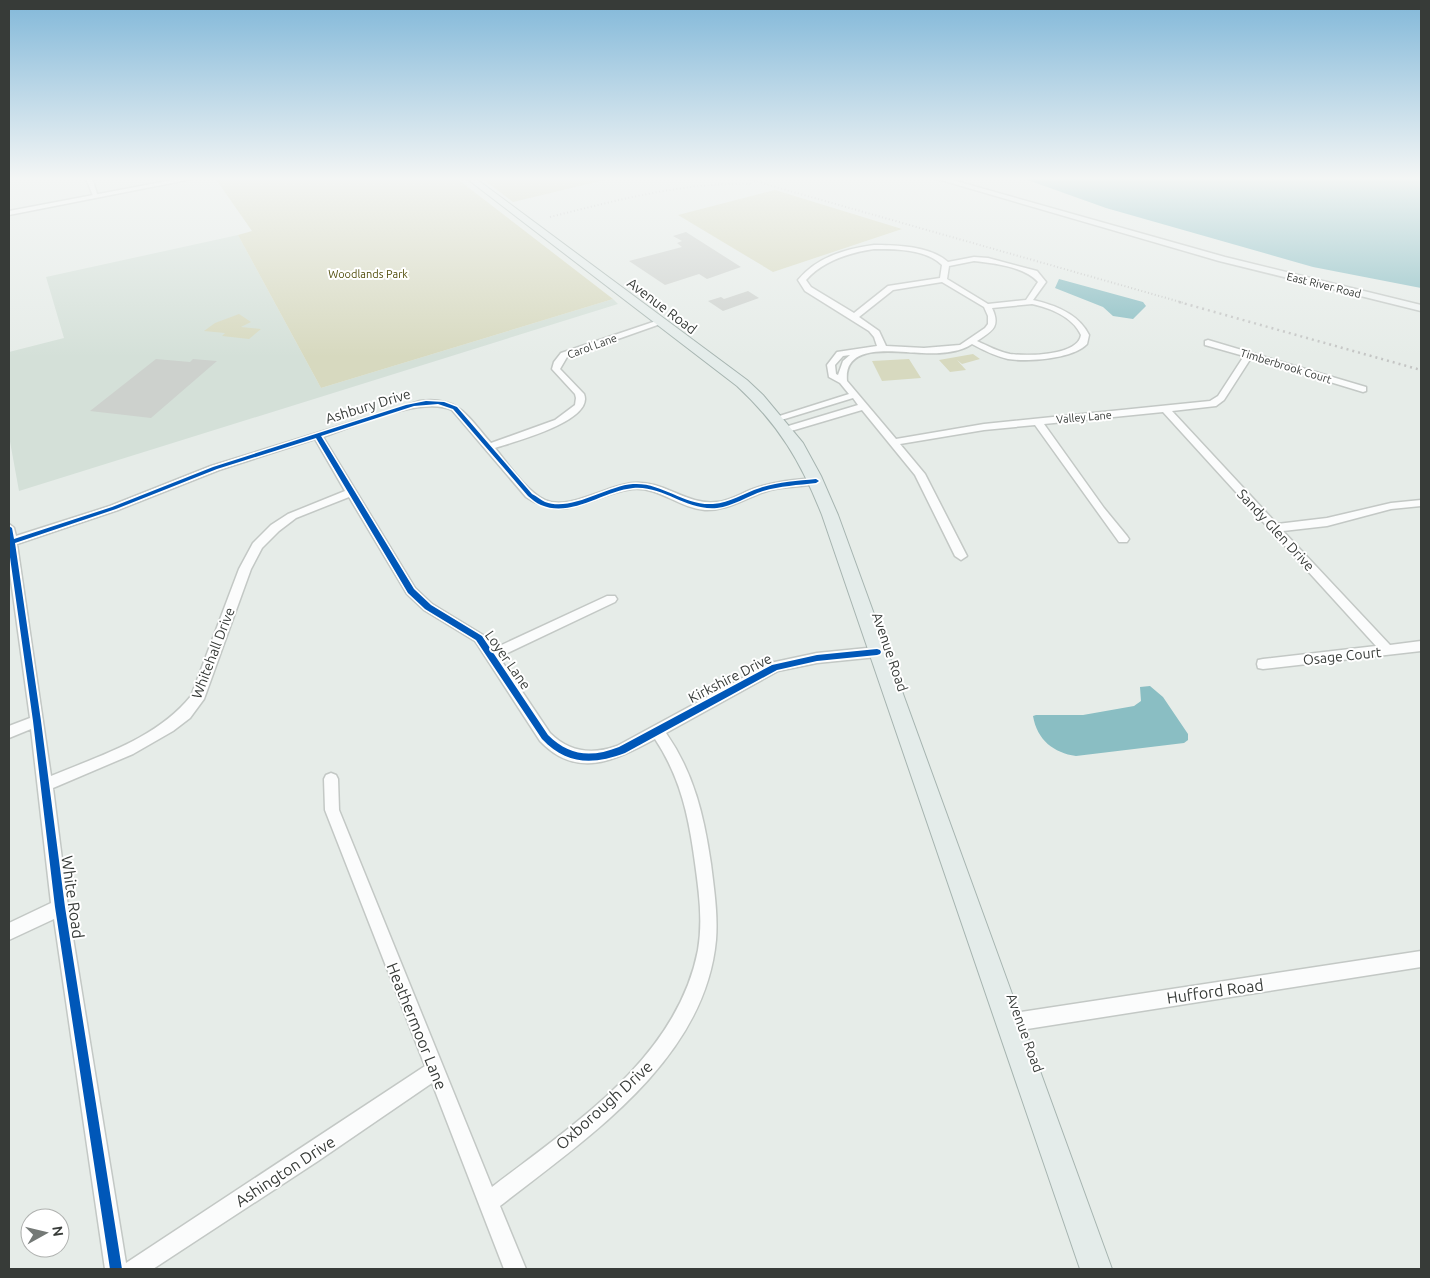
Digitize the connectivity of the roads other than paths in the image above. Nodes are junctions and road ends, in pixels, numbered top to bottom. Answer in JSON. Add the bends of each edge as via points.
{"nodes":[{"id":1,"x":550,"y":238,"type":"edge"},
{"id":2,"x":1148,"y":238,"type":"edge"},
{"id":3,"x":946,"y":265,"type":"junction"},
{"id":4,"x":943,"y":280,"type":"junction"},
{"id":5,"x":1028,"y":302,"type":"junction"},
{"id":6,"x":987,"y":306,"type":"junction"},
{"id":7,"x":1421,"y":308,"type":"edge"},
{"id":8,"x":854,"y":316,"type":"junction"},
{"id":9,"x":662,"y":322,"type":"junction"},
{"id":10,"x":973,"y":342,"type":"junction"},
{"id":11,"x":1208,"y":343,"type":"dead end"},
{"id":12,"x":882,"y":348,"type":"junction"},
{"id":13,"x":864,"y":351,"type":"junction"},
{"id":14,"x":1250,"y":355,"type":"junction"},
{"id":15,"x":844,"y":381,"type":"junction"},
{"id":16,"x":1363,"y":389,"type":"dead end"},
{"id":17,"x":854,"y":395,"type":"junction"},
{"id":18,"x":864,"y":406,"type":"junction"},
{"id":19,"x":1166,"y":410,"type":"junction"},
{"id":20,"x":1037,"y":422,"type":"junction"},
{"id":21,"x":783,"y":424,"type":"junction"},
{"id":22,"x":317,"y":435,"type":"junction"},
{"id":23,"x":895,"y":442,"type":"junction"},
{"id":24,"x":489,"y":447,"type":"junction"},
{"id":25,"x":816,"y":481,"type":"junction"},
{"id":26,"x":351,"y":492,"type":"junction"},
{"id":27,"x":1421,"y":503,"type":"edge"},
{"id":28,"x":1274,"y":528,"type":"junction"},
{"id":29,"x":10,"y":535,"type":"edge"},
{"id":30,"x":1123,"y":539,"type":"dead end"},
{"id":31,"x":961,"y":556,"type":"dead end"},
{"id":32,"x":611,"y":599,"type":"dead end"},
{"id":33,"x":1421,"y":646,"type":"edge"},
{"id":34,"x":1388,"y":650,"type":"junction"},
{"id":35,"x":877,"y":652,"type":"junction"},
{"id":36,"x":492,"y":655,"type":"junction"},
{"id":37,"x":1263,"y":664,"type":"dead end"},
{"id":38,"x":37,"y":721,"type":"junction"},
{"id":39,"x":657,"y":730,"type":"junction"},
{"id":40,"x":9,"y":732,"type":"edge"},
{"id":41,"x":331,"y":779,"type":"dead end"},
{"id":42,"x":45,"y":785,"type":"junction"},
{"id":43,"x":60,"y":907,"type":"junction"},
{"id":44,"x":9,"y":932,"type":"edge"},
{"id":45,"x":1421,"y":959,"type":"edge"},
{"id":46,"x":1008,"y":1023,"type":"junction"},
{"id":47,"x":435,"y":1070,"type":"junction"},
{"id":48,"x":488,"y":1203,"type":"junction"},
{"id":49,"x":116,"y":1269,"type":"edge"},
{"id":50,"x":134,"y":1269,"type":"edge"},
{"id":51,"x":515,"y":1269,"type":"edge"},
{"id":52,"x":1096,"y":1269,"type":"edge"}],
"edges":[{"from":1,"to":9,"type":"main road","name":"Avenue Road"},
{"from":2,"to":7,"type":"main road","name":"East River Road","via":[[1248,266]]},
{"from":3,"to":4,"type":"street"},
{"from":3,"to":5,"type":"street","via":[[981,259],[1034,273],[1042,282]]},
{"from":3,"to":8,"type":"street","via":[[929,254],[876,247],[817,264],[802,280],[804,286]]},
{"from":4,"to":6,"type":"street"},
{"from":4,"to":8,"type":"street","via":[[891,288]]},
{"from":5,"to":6,"type":"street"},
{"from":5,"to":10,"type":"street","via":[[1050,308],[1082,326],[1086,335],[1084,344],[1066,353],[1014,357]]},
{"from":6,"to":10,"type":"street","via":[[992,324]]},
{"from":8,"to":12,"type":"street","via":[[872,328],[881,339]]},
{"from":9,"to":21,"type":"main road","name":"Avenue Road","via":[[742,383]]},
{"from":9,"to":24,"type":"street","name":"Carol Lane","via":[[564,356],[556,368],[580,395],[581,404],[577,411],[566,419]]},
{"from":10,"to":12,"type":"street","via":[[955,349],[940,350]]},
{"from":11,"to":14,"type":"street","name":"Timberbrook Court"},
{"from":12,"to":13,"type":"street"},
{"from":13,"to":15,"type":"street","via":[[844,366]]},
{"from":13,"to":15,"type":"street","via":[[840,354],[834,360],[830,372]]},
{"from":14,"to":16,"type":"street","name":"Timberbrook Court"},
{"from":14,"to":19,"type":"street","name":"Valley Lane","via":[[1216,403]]},
{"from":15,"to":17,"type":"street"},
{"from":17,"to":18,"type":"street"},
{"from":17,"to":21,"type":"street"},
{"from":18,"to":21,"type":"street"},
{"from":18,"to":23,"type":"street"},
{"from":19,"to":20,"type":"street","name":"Valley Lane"},
{"from":19,"to":28,"type":"street","name":"Sandy Glen Drive"},
{"from":20,"to":23,"type":"street","name":"Valley Lane","via":[[969,429]]},
{"from":20,"to":30,"type":"street"},
{"from":21,"to":25,"type":"main road","name":"Avenue Road"},
{"from":22,"to":24,"type":"street","name":"Ashbury Drive","via":[[408,406],[436,402],[455,408]]},
{"from":22,"to":26,"type":"street","name":"Loyer Lane"},
{"from":22,"to":29,"type":"street","name":"Ashbury Drive","via":[[215,468],[114,508]]},
{"from":23,"to":31,"type":"street","via":[[920,474]]},
{"from":24,"to":25,"type":"street","name":"Ashbury Drive","via":[[533,498],[549,505],[569,504],[618,488],[639,486],[659,490],[694,506],[709,507],[770,487]]},
{"from":25,"to":35,"type":"main road","name":"Avenue Road"},
{"from":26,"to":36,"type":"street","name":"Loyer Lane","via":[[418,600],[479,638]]},
{"from":26,"to":42,"type":"street","name":"Whitehall Drive","via":[[292,516],[257,546],[245,569],[197,699],[182,718],[158,735]]},
{"from":27,"to":28,"type":"street","via":[[1391,506],[1327,522]]},
{"from":28,"to":34,"type":"street","name":"Sandy Glen Drive"},
{"from":29,"to":38,"type":"street","name":"White Road"},
{"from":32,"to":36,"type":"street"},
{"from":33,"to":34,"type":"street","name":"Osage Court"},
{"from":34,"to":37,"type":"street","name":"Osage Court"},
{"from":35,"to":39,"type":"street","name":"Kirkshire Drive","via":[[817,658],[775,667]]},
{"from":35,"to":46,"type":"main road","name":"Avenue Road"},
{"from":36,"to":39,"type":"street","name":"Loyer Lane","via":[[545,737],[562,752],[578,757],[605,756]]},
{"from":38,"to":40,"type":"street"},
{"from":38,"to":42,"type":"street","name":"White Road"},
{"from":39,"to":48,"type":"street","name":"Oxborough Drive","via":[[687,780],[698,822],[709,928],[702,972],[694,995],[670,1040],[629,1087]]},
{"from":41,"to":47,"type":"street","name":"Heathermoor Lane","via":[[332,810]]},
{"from":42,"to":43,"type":"street","name":"White Road"},
{"from":43,"to":44,"type":"street"},
{"from":43,"to":49,"type":"street","name":"White Road"},
{"from":45,"to":46,"type":"street","name":"Hufford Road"},
{"from":46,"to":52,"type":"main road","name":"Avenue Road"},
{"from":47,"to":48,"type":"street","name":"Heathermoor Lane"},
{"from":47,"to":50,"type":"street","name":"Ashington Drive"},
{"from":48,"to":51,"type":"street","name":"Heathermoor Lane"}]}
